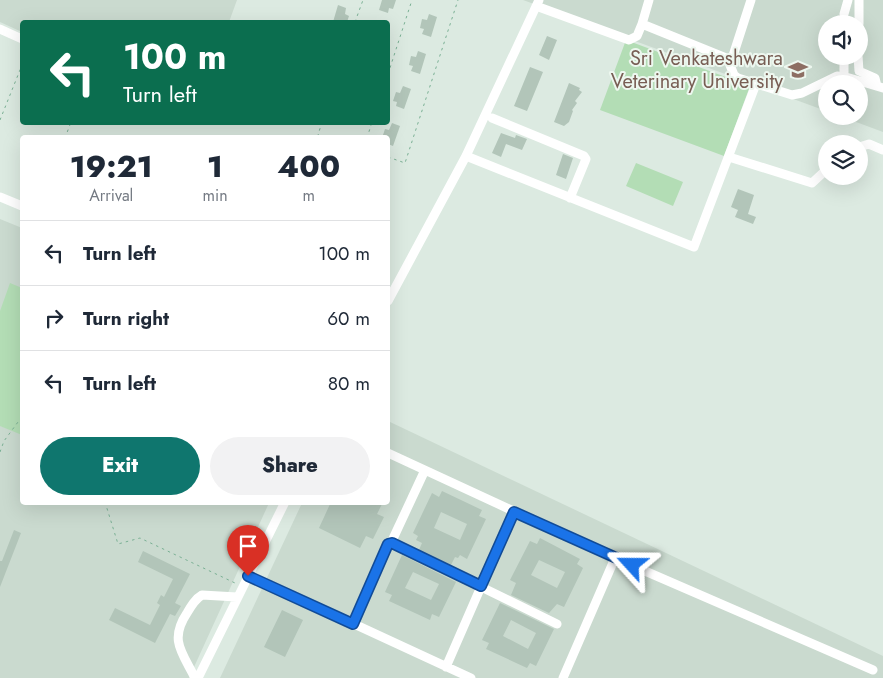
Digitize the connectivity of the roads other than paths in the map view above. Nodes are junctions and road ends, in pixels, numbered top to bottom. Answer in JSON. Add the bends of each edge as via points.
{"nodes":[{"id":1,"x":649,"y":0,"type":"edge"},
{"id":2,"x":750,"y":0,"type":"edge"},
{"id":3,"x":848,"y":0,"type":"edge"},
{"id":4,"x":859,"y":0,"type":"edge"},
{"id":5,"x":538,"y":3,"type":"edge"},
{"id":6,"x":844,"y":14,"type":"tunnel mouth"},
{"id":7,"x":858,"y":15,"type":"edge"},
{"id":8,"x":642,"y":24,"type":"junction"},
{"id":9,"x":0,"y":29,"type":"edge"},
{"id":10,"x":20,"y":38,"type":"edge"},
{"id":11,"x":731,"y":60,"type":"junction"},
{"id":12,"x":858,"y":68,"type":"joint"},
{"id":13,"x":857,"y":75,"type":"edge"},
{"id":14,"x":756,"y":84,"type":"junction"},
{"id":15,"x":818,"y":85,"type":"edge"},
{"id":16,"x":880,"y":87,"type":"edge"},
{"id":17,"x":492,"y":118,"type":"dead end"},
{"id":18,"x":868,"y":144,"type":"edge"},
{"id":19,"x":883,"y":150,"type":"edge"},
{"id":20,"x":466,"y":156,"type":"junction"},
{"id":21,"x":729,"y":156,"type":"junction"},
{"id":22,"x":818,"y":178,"type":"edge"},
{"id":23,"x":0,"y":197,"type":"edge"},
{"id":24,"x":570,"y":198,"type":"junction"},
{"id":25,"x":20,"y":205,"type":"edge"},
{"id":26,"x":390,"y":297,"type":"edge"},
{"id":27,"x":390,"y":454,"type":"edge"},
{"id":28,"x":425,"y":470,"type":"junction"},
{"id":29,"x":284,"y":505,"type":"edge"},
{"id":30,"x":514,"y":512,"type":"junction"},
{"id":31,"x":392,"y":543,"type":"junction"},
{"id":32,"x":615,"y":558,"type":"junction"},
{"id":33,"x":248,"y":576,"type":"junction"},
{"id":34,"x":481,"y":586,"type":"junction"},
{"id":35,"x":237,"y":597,"type":"junction"},
{"id":36,"x":353,"y":624,"type":"junction"},
{"id":37,"x":557,"y":624,"type":"dead end"},
{"id":38,"x":446,"y":666,"type":"junction"},
{"id":39,"x":873,"y":670,"type":"dead end"},
{"id":40,"x":196,"y":678,"type":"edge"},
{"id":41,"x":470,"y":678,"type":"edge"},
{"id":42,"x":563,"y":678,"type":"edge"}],
"edges":[{"from":1,"to":8,"type":"lane"},
{"from":2,"to":11,"type":"lane"},
{"from":3,"to":6,"type":"lane"},
{"from":4,"to":7,"type":"lane"},
{"from":5,"to":8,"type":"lane","via":[[629,40],[637,36]]},
{"from":5,"to":20,"type":"lane"},
{"from":8,"to":11,"type":"lane"},
{"from":9,"to":10,"type":"lane"},
{"from":11,"to":14,"type":"lane","via":[[734,76]]},
{"from":12,"to":13,"type":"lane"},
{"from":12,"to":16,"type":"lane","via":[[875,78]]},
{"from":14,"to":15,"type":"lane","via":[[797,95]]},
{"from":14,"to":21,"type":"lane"},
{"from":17,"to":24,"type":"lane","via":[[584,156],[586,159]]},
{"from":18,"to":19,"type":"lane"},
{"from":20,"to":24,"type":"lane"},
{"from":20,"to":26,"type":"lane"},
{"from":21,"to":22,"type":"lane","via":[[812,184]]},
{"from":21,"to":24,"type":"lane","via":[[694,247]]},
{"from":23,"to":25,"type":"lane"},
{"from":27,"to":28,"type":"lane"},
{"from":28,"to":30,"type":"lane"},
{"from":28,"to":31,"type":"lane"},
{"from":29,"to":33,"type":"lane"},
{"from":30,"to":32,"type":"lane"},
{"from":30,"to":34,"type":"lane"},
{"from":31,"to":34,"type":"lane"},
{"from":31,"to":36,"type":"lane","via":[[388,544]]},
{"from":32,"to":39,"type":"lane"},
{"from":32,"to":42,"type":"lane"},
{"from":33,"to":35,"type":"lane"},
{"from":33,"to":36,"type":"lane"},
{"from":34,"to":37,"type":"lane"},
{"from":34,"to":38,"type":"lane"},
{"from":35,"to":40,"type":"lane"},
{"from":35,"to":40,"type":"lane","via":[[202,595],[179,624],[177,640]]},
{"from":36,"to":38,"type":"lane"},
{"from":38,"to":41,"type":"lane"}]}
